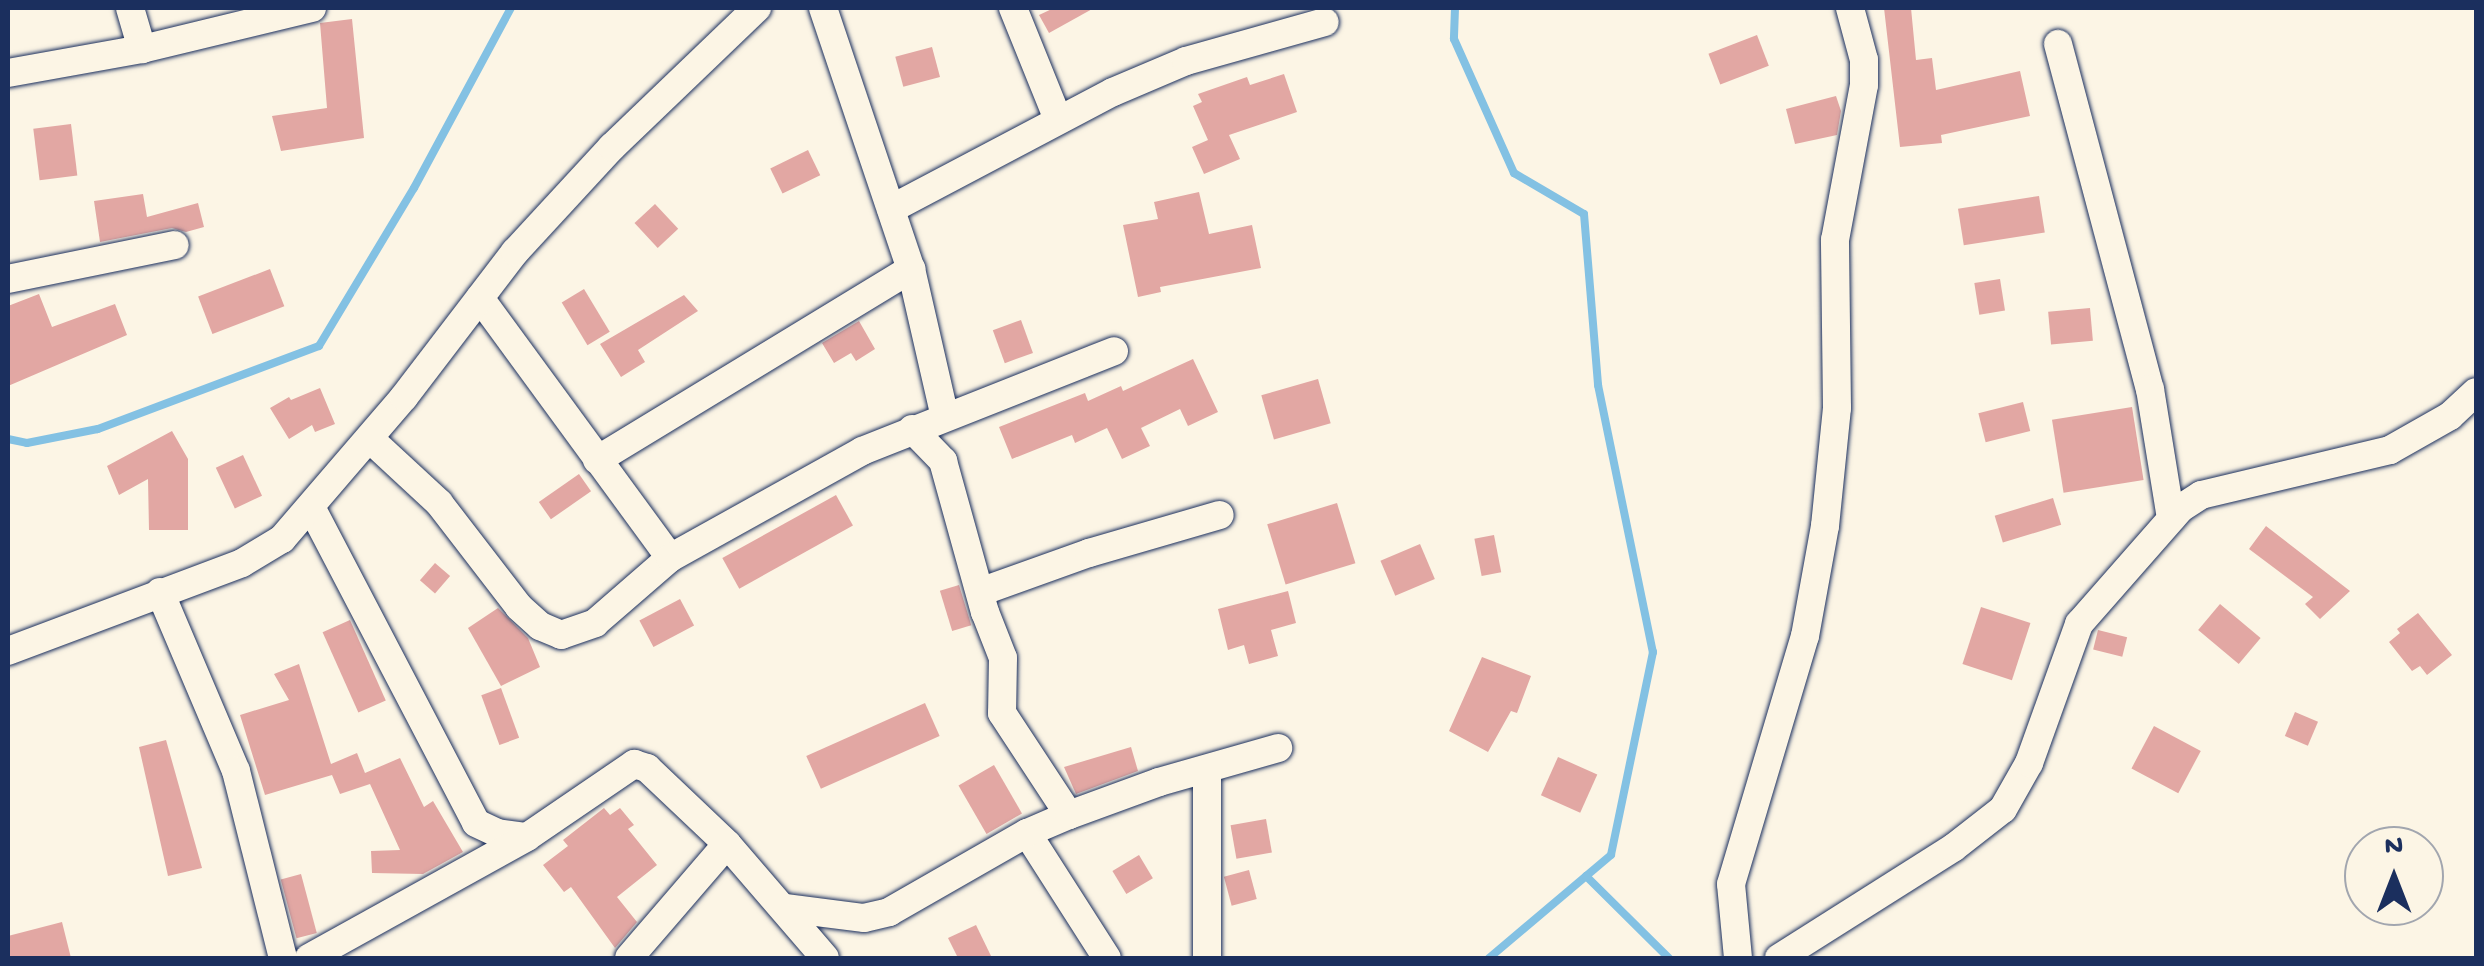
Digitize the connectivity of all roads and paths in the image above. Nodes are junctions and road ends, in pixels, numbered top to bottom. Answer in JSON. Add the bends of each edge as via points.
{"nodes":[{"id":1,"x":130,"y":8,"type":"edge"},
{"id":2,"x":312,"y":8,"type":"edge"},
{"id":3,"x":757,"y":8,"type":"edge"},
{"id":4,"x":824,"y":8,"type":"edge"},
{"id":5,"x":1013,"y":8,"type":"edge"},
{"id":6,"x":1850,"y":8,"type":"edge"},
{"id":7,"x":1325,"y":22,"type":"dead end"},
{"id":8,"x":2058,"y":44,"type":"dead end"},
{"id":9,"x":142,"y":49,"type":"junction"},
{"id":10,"x":8,"y":73,"type":"edge"},
{"id":11,"x":1057,"y":117,"type":"junction"},
{"id":12,"x":892,"y":209,"type":"junction"},
{"id":13,"x":176,"y":245,"type":"dead end"},
{"id":14,"x":911,"y":268,"type":"junction"},
{"id":15,"x":8,"y":279,"type":"edge"},
{"id":16,"x":480,"y":298,"type":"junction"},
{"id":17,"x":1114,"y":351,"type":"dead end"},
{"id":18,"x":2476,"y":392,"type":"edge"},
{"id":19,"x":945,"y":417,"type":"junction"},
{"id":20,"x":912,"y":429,"type":"junction"},
{"id":21,"x":370,"y":439,"type":"junction"},
{"id":22,"x":597,"y":460,"type":"junction"},
{"id":23,"x":311,"y":508,"type":"junction"},
{"id":24,"x":1220,"y":515,"type":"dead end"},
{"id":25,"x":2171,"y":518,"type":"junction"},
{"id":26,"x":670,"y":558,"type":"junction"},
{"id":27,"x":160,"y":592,"type":"junction"},
{"id":28,"x":980,"y":592,"type":"junction"},
{"id":29,"x":8,"y":651,"type":"edge"},
{"id":30,"x":1278,"y":748,"type":"dead end"},
{"id":31,"x":1207,"y":770,"type":"junction"},
{"id":32,"x":1070,"y":815,"type":"junction"},
{"id":33,"x":1028,"y":834,"type":"junction"},
{"id":34,"x":528,"y":837,"type":"junction"},
{"id":35,"x":728,"y":844,"type":"junction"},
{"id":36,"x":784,"y":908,"type":"junction"},
{"id":37,"x":1207,"y":957,"type":"edge"},
{"id":38,"x":282,"y":958,"type":"edge"},
{"id":39,"x":309,"y":958,"type":"edge"},
{"id":40,"x":629,"y":958,"type":"edge"},
{"id":41,"x":825,"y":958,"type":"edge"},
{"id":42,"x":1107,"y":958,"type":"edge"},
{"id":43,"x":1738,"y":958,"type":"edge"},
{"id":44,"x":1779,"y":958,"type":"edge"}],
"edges":[{"from":1,"to":9,"type":"street"},
{"from":2,"to":9,"type":"street"},
{"from":3,"to":16,"type":"street","via":[[612,147]]},
{"from":4,"to":12,"type":"street"},
{"from":5,"to":11,"type":"street"},
{"from":6,"to":43,"type":"street","via":[[1864,85],[1835,240],[1837,408],[1825,526],[1805,636],[1731,884]]},
{"from":7,"to":11,"type":"street","via":[[1186,61]]},
{"from":8,"to":25,"type":"street","via":[[2150,389]]},
{"from":9,"to":10,"type":"street"},
{"from":11,"to":12,"type":"street"},
{"from":12,"to":14,"type":"street"},
{"from":13,"to":15,"type":"street"},
{"from":14,"to":19,"type":"street"},
{"from":14,"to":22,"type":"street"},
{"from":16,"to":21,"type":"street"},
{"from":16,"to":22,"type":"street"},
{"from":17,"to":19,"type":"street"},
{"from":18,"to":25,"type":"street","via":[[2450,416],[2390,450],[2201,495]]},
{"from":19,"to":20,"type":"street"},
{"from":20,"to":26,"type":"street"},
{"from":20,"to":28,"type":"street","via":[[944,461]]},
{"from":21,"to":23,"type":"street"},
{"from":21,"to":26,"type":"street","via":[[439,503],[519,606],[549,632],[595,624]]},
{"from":22,"to":26,"type":"street"},
{"from":23,"to":27,"type":"street","via":[[264,553]]},
{"from":23,"to":34,"type":"street","via":[[476,823],[497,834]]},
{"from":24,"to":28,"type":"street"},
{"from":25,"to":44,"type":"street","via":[[2080,624],[2029,763],[2003,809]]},
{"from":27,"to":29,"type":"street"},
{"from":27,"to":38,"type":"street","via":[[236,771]]},
{"from":28,"to":32,"type":"street","via":[[1003,658],[1002,713]]},
{"from":30,"to":31,"type":"street"},
{"from":31,"to":32,"type":"street"},
{"from":31,"to":37,"type":"street"},
{"from":32,"to":33,"type":"street"},
{"from":33,"to":36,"type":"street","via":[[889,912],[864,918]]},
{"from":33,"to":42,"type":"street"},
{"from":34,"to":35,"type":"street","via":[[634,764],[647,768]]},
{"from":34,"to":39,"type":"street"},
{"from":35,"to":36,"type":"street"},
{"from":35,"to":40,"type":"street"},
{"from":36,"to":41,"type":"street"}]}
